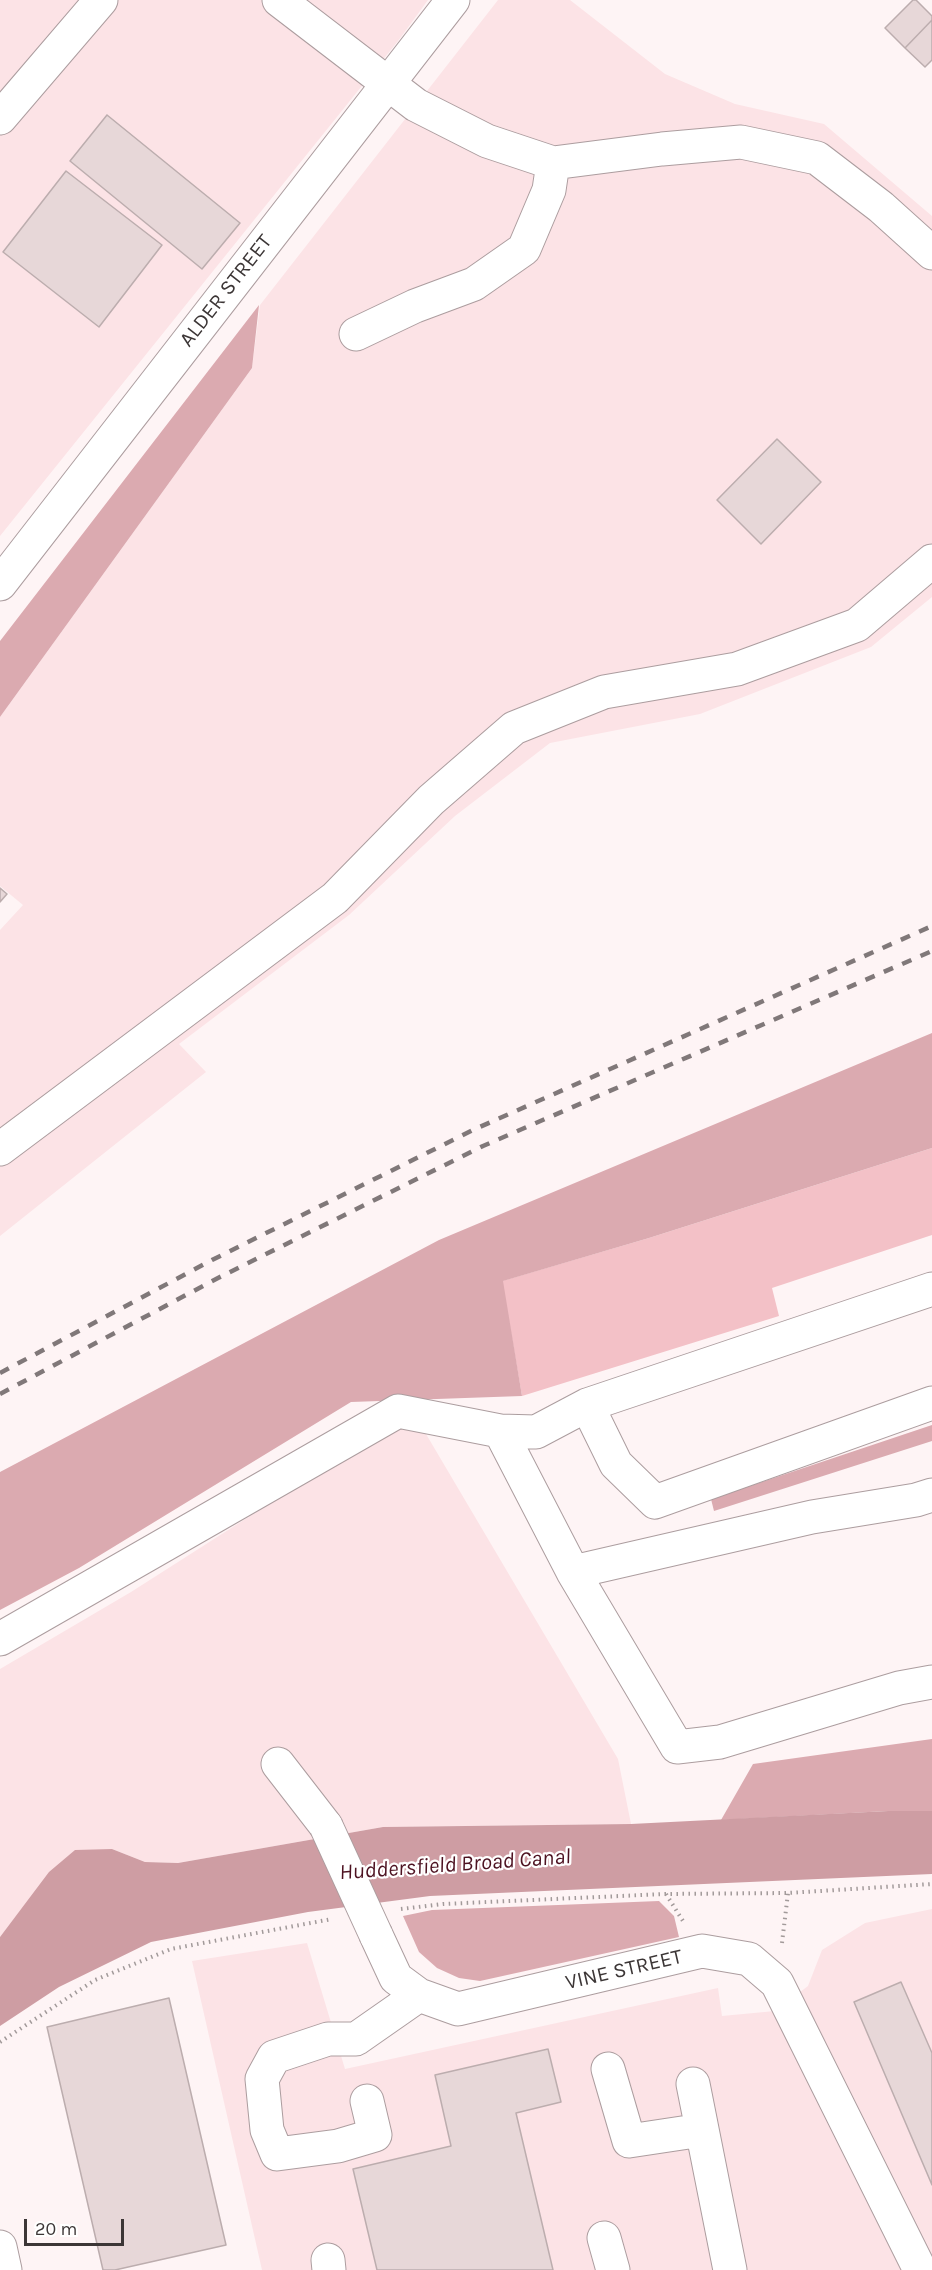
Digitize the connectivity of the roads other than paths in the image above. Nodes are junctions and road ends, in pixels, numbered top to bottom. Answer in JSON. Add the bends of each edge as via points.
{"nodes":[{"id":1,"x":101,"y":0,"type":"edge"},
{"id":2,"x":279,"y":0,"type":"edge"},
{"id":3,"x":453,"y":0,"type":"edge"},
{"id":4,"x":387,"y":82,"type":"junction"},
{"id":5,"x":0,"y":118,"type":"edge"},
{"id":6,"x":553,"y":163,"type":"junction"},
{"id":7,"x":932,"y":253,"type":"edge"},
{"id":8,"x":356,"y":334,"type":"dead end"},
{"id":9,"x":932,"y":561,"type":"edge"},
{"id":10,"x":0,"y":584,"type":"edge"},
{"id":11,"x":0,"y":1149,"type":"edge"},
{"id":12,"x":932,"y":1289,"type":"edge"},
{"id":13,"x":932,"y":1402,"type":"edge"},
{"id":14,"x":587,"y":1405,"type":"junction"},
{"id":15,"x":500,"y":1431,"type":"junction"},
{"id":16,"x":932,"y":1495,"type":"edge"},
{"id":17,"x":573,"y":1572,"type":"junction"},
{"id":18,"x":0,"y":1639,"type":"edge"},
{"id":19,"x":932,"y":1682,"type":"edge"},
{"id":20,"x":278,"y":1764,"type":"dead end"},
{"id":21,"x":419,"y":1995,"type":"junction"},
{"id":22,"x":608,"y":2069,"type":"dead end"},
{"id":23,"x":693,"y":2084,"type":"dead end"},
{"id":24,"x":368,"y":2101,"type":"dead end"},
{"id":25,"x":702,"y":2130,"type":"junction"},
{"id":26,"x":604,"y":2238,"type":"dead end"},
{"id":27,"x":0,"y":2247,"type":"edge"},
{"id":28,"x":5,"y":2270,"type":"edge"},
{"id":29,"x":613,"y":2270,"type":"edge"},
{"id":30,"x":730,"y":2270,"type":"edge"},
{"id":31,"x":920,"y":2270,"type":"edge"}],
"edges":[{"from":1,"to":5,"type":"street"},
{"from":2,"to":4,"type":"street"},
{"from":3,"to":4,"type":"street","name":"ALDER STREET"},
{"from":4,"to":6,"type":"street","via":[[416,105],[487,141]]},
{"from":4,"to":10,"type":"street","name":"ALDER STREET"},
{"from":6,"to":7,"type":"street","via":[[741,142],[817,158]]},
{"from":6,"to":8,"type":"street","via":[[549,190],[524,249],[474,284]]},
{"from":9,"to":11,"type":"street","via":[[856,626],[737,669],[604,692],[514,728],[430,800],[335,898]]},
{"from":12,"to":14,"type":"street"},
{"from":13,"to":14,"type":"street","via":[[655,1502],[616,1464]]},
{"from":14,"to":15,"type":"street","via":[[536,1432]]},
{"from":15,"to":17,"type":"street"},
{"from":15,"to":18,"type":"street","via":[[398,1412]]},
{"from":16,"to":17,"type":"street","via":[[812,1517]]},
{"from":17,"to":19,"type":"street","via":[[676,1747],[720,1742],[899,1688]]},
{"from":20,"to":21,"type":"street","name":"VINE STREET","bridge":true,"via":[[326,1826],[386,1922],[396,1978]]},
{"from":21,"to":24,"type":"street","via":[[356,2038],[328,2039],[274,2057],[262,2079],[267,2130],[277,2154],[338,2146],[375,2135]]},
{"from":21,"to":31,"type":"street","name":"VINE STREET","via":[[458,2008],[702,1951],[749,1959],[777,1983]]},
{"from":22,"to":25,"type":"street","via":[[629,2141]]},
{"from":23,"to":25,"type":"street"},
{"from":25,"to":30,"type":"street"},
{"from":26,"to":29,"type":"street"},
{"from":27,"to":28,"type":"street"}]}
